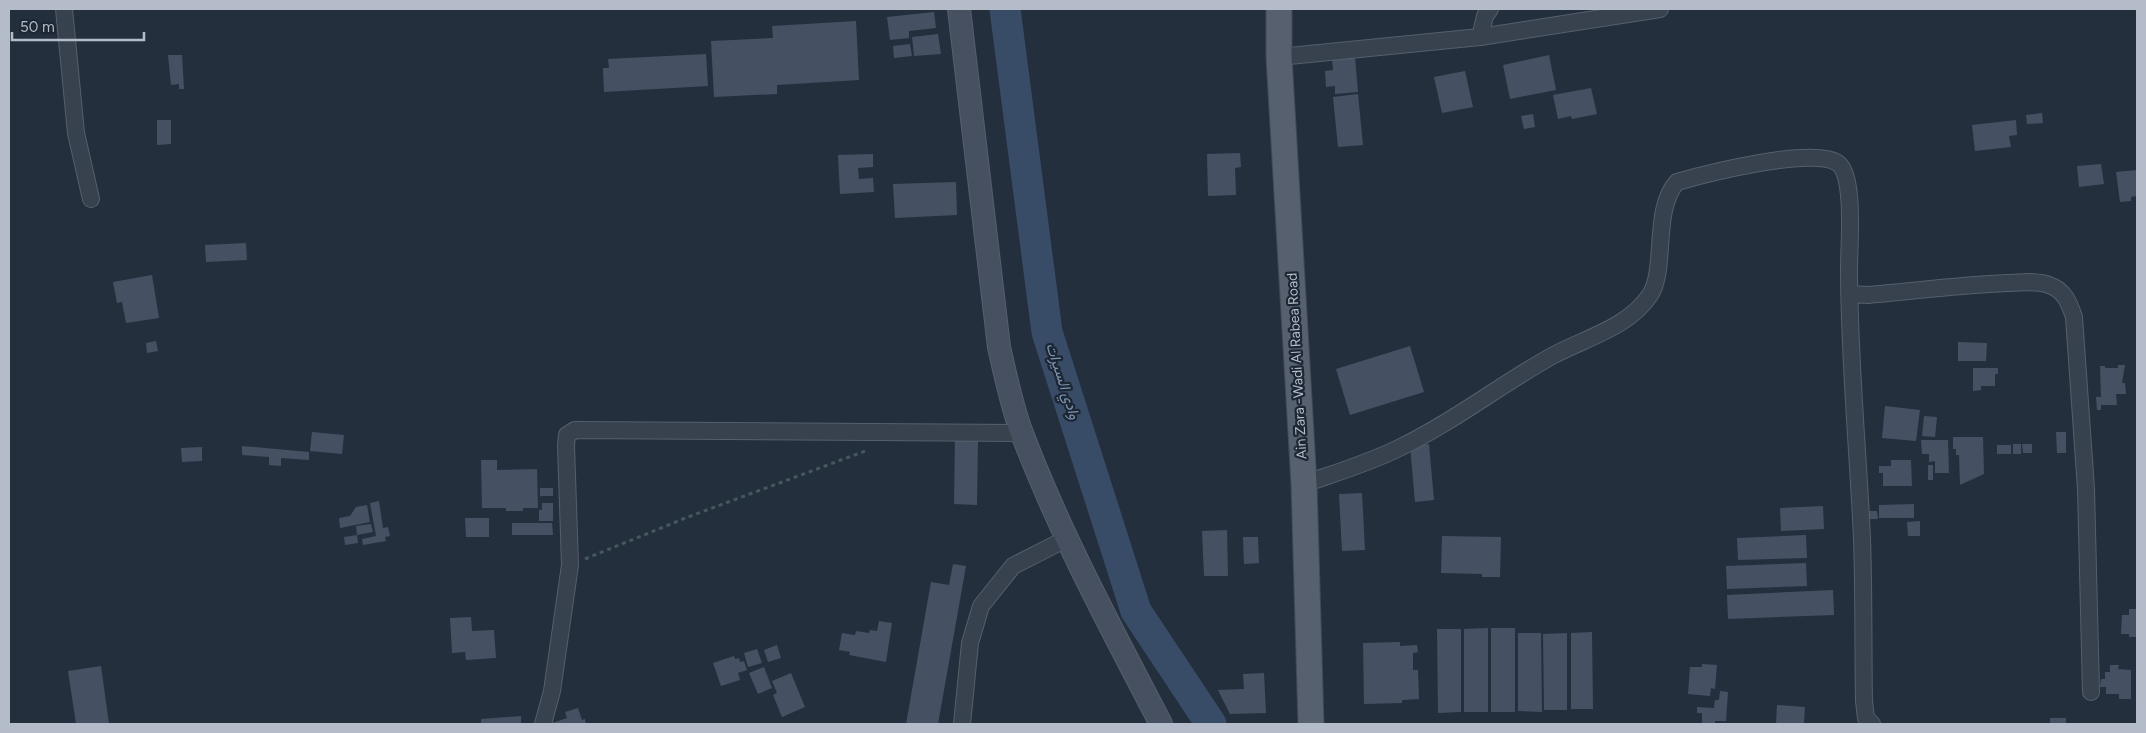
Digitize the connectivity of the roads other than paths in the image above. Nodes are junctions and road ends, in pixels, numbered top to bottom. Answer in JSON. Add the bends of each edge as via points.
{"nodes":[{"id":1,"x":64,"y":9,"type":"edge"},
{"id":2,"x":959,"y":9,"type":"edge"},
{"id":3,"x":1279,"y":9,"type":"edge"},
{"id":4,"x":1490,"y":9,"type":"edge"},
{"id":5,"x":1660,"y":9,"type":"edge"},
{"id":6,"x":1480,"y":37,"type":"junction"},
{"id":7,"x":1279,"y":56,"type":"junction"},
{"id":8,"x":91,"y":199,"type":"dead end"},
{"id":9,"x":1849,"y":294,"type":"junction"},
{"id":10,"x":1022,"y":433,"type":"junction"},
{"id":11,"x":1304,"y":484,"type":"junction"},
{"id":12,"x":1068,"y":538,"type":"junction"},
{"id":13,"x":2091,"y":692,"type":"dead end"},
{"id":14,"x":543,"y":724,"type":"edge"},
{"id":15,"x":962,"y":724,"type":"edge"},
{"id":16,"x":1161,"y":724,"type":"edge"},
{"id":17,"x":1311,"y":724,"type":"edge"},
{"id":18,"x":1872,"y":724,"type":"edge"}],
"edges":[{"from":1,"to":8,"type":"street","via":[[76,132]]},
{"from":2,"to":10,"type":"main road","via":[[999,347]]},
{"from":3,"to":7,"type":"main road","name":"Ain Zara -Wadi Al Rabea Road"},
{"from":4,"to":6,"type":"street"},
{"from":5,"to":6,"type":"street"},
{"from":6,"to":7,"type":"street"},
{"from":7,"to":11,"type":"main road","name":"Ain Zara -Wadi Al Rabea Road"},
{"from":9,"to":11,"type":"street","via":[[1849,185],[1839,164],[1815,157],[1757,163],[1677,182],[1671,189],[1666,206],[1652,292],[1641,307],[1626,319],[1509,381],[1478,404],[1399,448]]},
{"from":9,"to":13,"type":"street","via":[[2033,282],[2060,290],[2069,302],[2074,317],[2086,489]]},
{"from":9,"to":18,"type":"street","via":[[1862,540],[1864,701],[1866,718]]},
{"from":10,"to":12,"type":"main road"},
{"from":10,"to":14,"type":"street","via":[[575,430],[567,435],[566,445],[570,565],[552,690]]},
{"from":11,"to":17,"type":"main road","name":"Ain Zara -Wadi Al Rabea Road"},
{"from":12,"to":15,"type":"street","via":[[1013,566],[981,606],[970,643]]},
{"from":12,"to":16,"type":"main road"}]}
